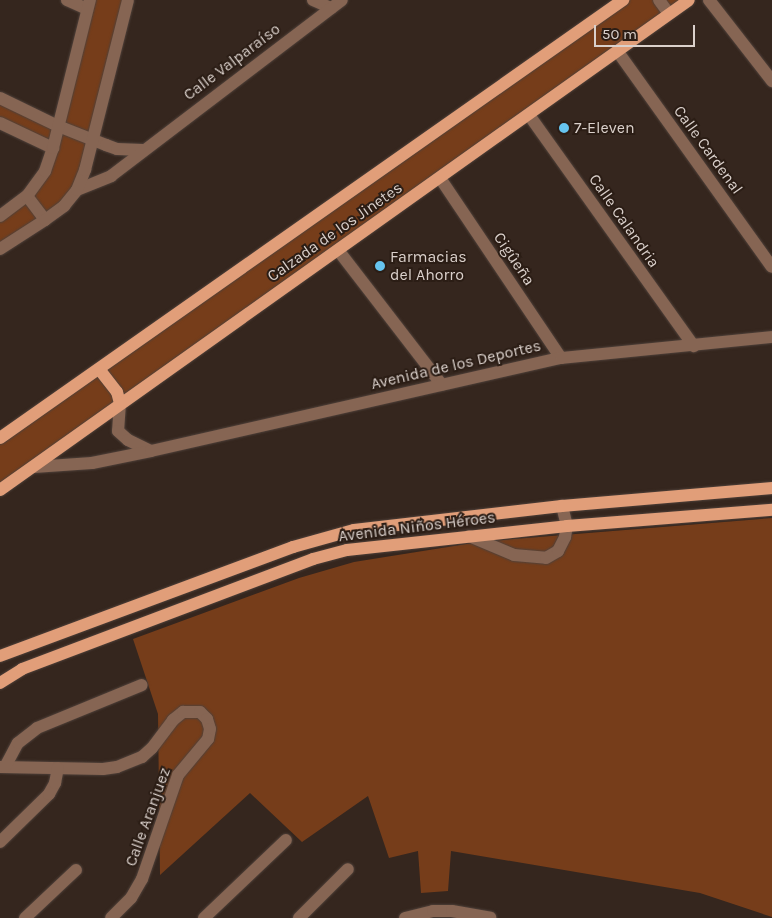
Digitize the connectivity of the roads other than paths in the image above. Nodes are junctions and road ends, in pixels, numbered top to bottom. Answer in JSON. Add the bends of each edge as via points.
{"nodes":[{"id":1,"x":67,"y":0,"type":"edge"},
{"id":2,"x":128,"y":0,"type":"edge"},
{"id":3,"x":313,"y":0,"type":"edge"},
{"id":4,"x":342,"y":0,"type":"edge"},
{"id":5,"x":623,"y":0,"type":"edge"},
{"id":6,"x":659,"y":0,"type":"edge"},
{"id":7,"x":689,"y":0,"type":"edge"},
{"id":8,"x":710,"y":0,"type":"edge"},
{"id":9,"x":89,"y":5,"type":"edge"},
{"id":10,"x":331,"y":8,"type":"junction"},
{"id":11,"x":669,"y":14,"type":"junction"},
{"id":12,"x":618,"y":52,"type":"junction"},
{"id":13,"x":772,"y":81,"type":"edge"},
{"id":14,"x":0,"y":98,"type":"edge"},
{"id":15,"x":529,"y":114,"type":"junction"},
{"id":16,"x":0,"y":123,"type":"edge"},
{"id":17,"x":58,"y":126,"type":"junction"},
{"id":18,"x":93,"y":138,"type":"junction"},
{"id":19,"x":53,"y":148,"type":"junction"},
{"id":20,"x":143,"y":150,"type":"junction"},
{"id":21,"x":440,"y":178,"type":"junction"},
{"id":22,"x":77,"y":190,"type":"junction"},
{"id":23,"x":27,"y":196,"type":"junction"},
{"id":24,"x":0,"y":216,"type":"edge"},
{"id":25,"x":45,"y":220,"type":"junction"},
{"id":26,"x":0,"y":249,"type":"edge"},
{"id":27,"x":338,"y":250,"type":"junction"},
{"id":28,"x":772,"y":267,"type":"edge"},
{"id":29,"x":772,"y":337,"type":"edge"},
{"id":30,"x":694,"y":346,"type":"junction"},
{"id":31,"x":561,"y":358,"type":"junction"},
{"id":32,"x":99,"y":369,"type":"junction"},
{"id":33,"x":442,"y":385,"type":"junction"},
{"id":34,"x":120,"y":403,"type":"junction"},
{"id":35,"x":0,"y":438,"type":"edge"},
{"id":36,"x":151,"y":451,"type":"junction"},
{"id":37,"x":34,"y":467,"type":"junction"},
{"id":38,"x":772,"y":488,"type":"edge"},
{"id":39,"x":0,"y":490,"type":"edge"},
{"id":40,"x":562,"y":506,"type":"junction"},
{"id":41,"x":772,"y":510,"type":"edge"},
{"id":42,"x":567,"y":526,"type":"junction"},
{"id":43,"x":469,"y":536,"type":"junction"},
{"id":44,"x":0,"y":656,"type":"edge"},
{"id":45,"x":0,"y":683,"type":"edge"},
{"id":46,"x":142,"y":685,"type":"dead end"},
{"id":47,"x":2,"y":767,"type":"edge"},
{"id":48,"x":58,"y":768,"type":"junction"},
{"id":49,"x":286,"y":840,"type":"dead end"},
{"id":50,"x":0,"y":842,"type":"edge"},
{"id":51,"x":348,"y":869,"type":"dead end"},
{"id":52,"x":76,"y":870,"type":"dead end"},
{"id":53,"x":25,"y":918,"type":"edge"},
{"id":54,"x":111,"y":918,"type":"edge"},
{"id":55,"x":204,"y":918,"type":"edge"},
{"id":56,"x":299,"y":918,"type":"edge"},
{"id":57,"x":405,"y":918,"type":"edge"},
{"id":58,"x":490,"y":918,"type":"edge"}],
"edges":[{"from":1,"to":9,"type":"street"},
{"from":2,"to":18,"type":"street"},
{"from":3,"to":10,"type":"street"},
{"from":4,"to":10,"type":"street","name":"Calle Valparaíso"},
{"from":5,"to":32,"type":"main road","name":"Calzada de los Jinetes"},
{"from":6,"to":11,"type":"street"},
{"from":7,"to":11,"type":"main road","name":"Calzada de los Jinetes"},
{"from":8,"to":13,"type":"street"},
{"from":9,"to":17,"type":"street"},
{"from":10,"to":20,"type":"street","name":"Calle Valparaíso"},
{"from":11,"to":12,"type":"main road","name":"Calzada de los Jinetes"},
{"from":12,"to":15,"type":"main road","name":"Calzada de los Jinetes"},
{"from":12,"to":28,"type":"street","name":"Calle Cardenal"},
{"from":14,"to":17,"type":"street"},
{"from":15,"to":21,"type":"main road","name":"Calzada de los Jinetes"},
{"from":15,"to":30,"type":"street","name":"Calle Calandria"},
{"from":16,"to":19,"type":"street"},
{"from":17,"to":18,"type":"street"},
{"from":17,"to":19,"type":"street"},
{"from":18,"to":20,"type":"street","via":[[117,149]]},
{"from":18,"to":22,"type":"street"},
{"from":19,"to":23,"type":"street","via":[[45,170]]},
{"from":20,"to":22,"type":"street","name":"Calle Valparaíso","via":[[111,176]]},
{"from":21,"to":27,"type":"main road","name":"Calzada de los Jinetes"},
{"from":21,"to":31,"type":"street","name":"Cigûeña"},
{"from":22,"to":25,"type":"street","via":[[64,206]]},
{"from":23,"to":24,"type":"street"},
{"from":23,"to":25,"type":"street"},
{"from":25,"to":26,"type":"street"},
{"from":27,"to":33,"type":"street"},
{"from":27,"to":34,"type":"main road","name":"Calzada de los Jinetes"},
{"from":29,"to":30,"type":"street","name":"Avenida de los Deportes"},
{"from":30,"to":31,"type":"street","name":"Avenida de los Deportes"},
{"from":31,"to":33,"type":"street","name":"Avenida de los Deportes"},
{"from":32,"to":34,"type":"main road","via":[[117,392]]},
{"from":32,"to":35,"type":"main road","name":"Calzada de los Jinetes"},
{"from":33,"to":36,"type":"street","name":"Avenida de los Deportes"},
{"from":34,"to":36,"type":"street","via":[[118,431],[128,440]]},
{"from":34,"to":37,"type":"main road","name":"Calzada de los Jinetes"},
{"from":36,"to":37,"type":"street","name":"Avenida de los Deportes","via":[[92,463]]},
{"from":37,"to":39,"type":"main road","name":"Calzada de los Jinetes"},
{"from":38,"to":40,"type":"main road","name":"Avenida Niños Héroes"},
{"from":40,"to":42,"type":"street"},
{"from":40,"to":44,"type":"main road","name":"Avenida Niños Héroes","via":[[354,530],[293,547]]},
{"from":41,"to":42,"type":"main road","name":"Avenida Niños Héroes"},
{"from":42,"to":43,"type":"main road","name":"Avenida Niños Héroes"},
{"from":42,"to":43,"type":"street","via":[[558,551],[546,558],[514,555]]},
{"from":43,"to":45,"type":"main road","name":"Avenida Niños Héroes","via":[[347,550],[313,559],[22,669]]},
{"from":46,"to":47,"type":"street","via":[[37,728],[18,743]]},
{"from":47,"to":48,"type":"street","name":"Calle Aranjuez"},
{"from":48,"to":50,"type":"street","via":[[49,794]]},
{"from":48,"to":54,"type":"street","name":"Calle Aranjuez","via":[[103,769],[129,764],[152,748],[183,712],[200,712],[209,723],[210,734],[205,744],[178,775],[142,879],[131,898]]},
{"from":49,"to":55,"type":"street"},
{"from":51,"to":56,"type":"street"},
{"from":52,"to":53,"type":"street"},
{"from":57,"to":58,"type":"street","via":[[433,911],[452,911]]}]}
